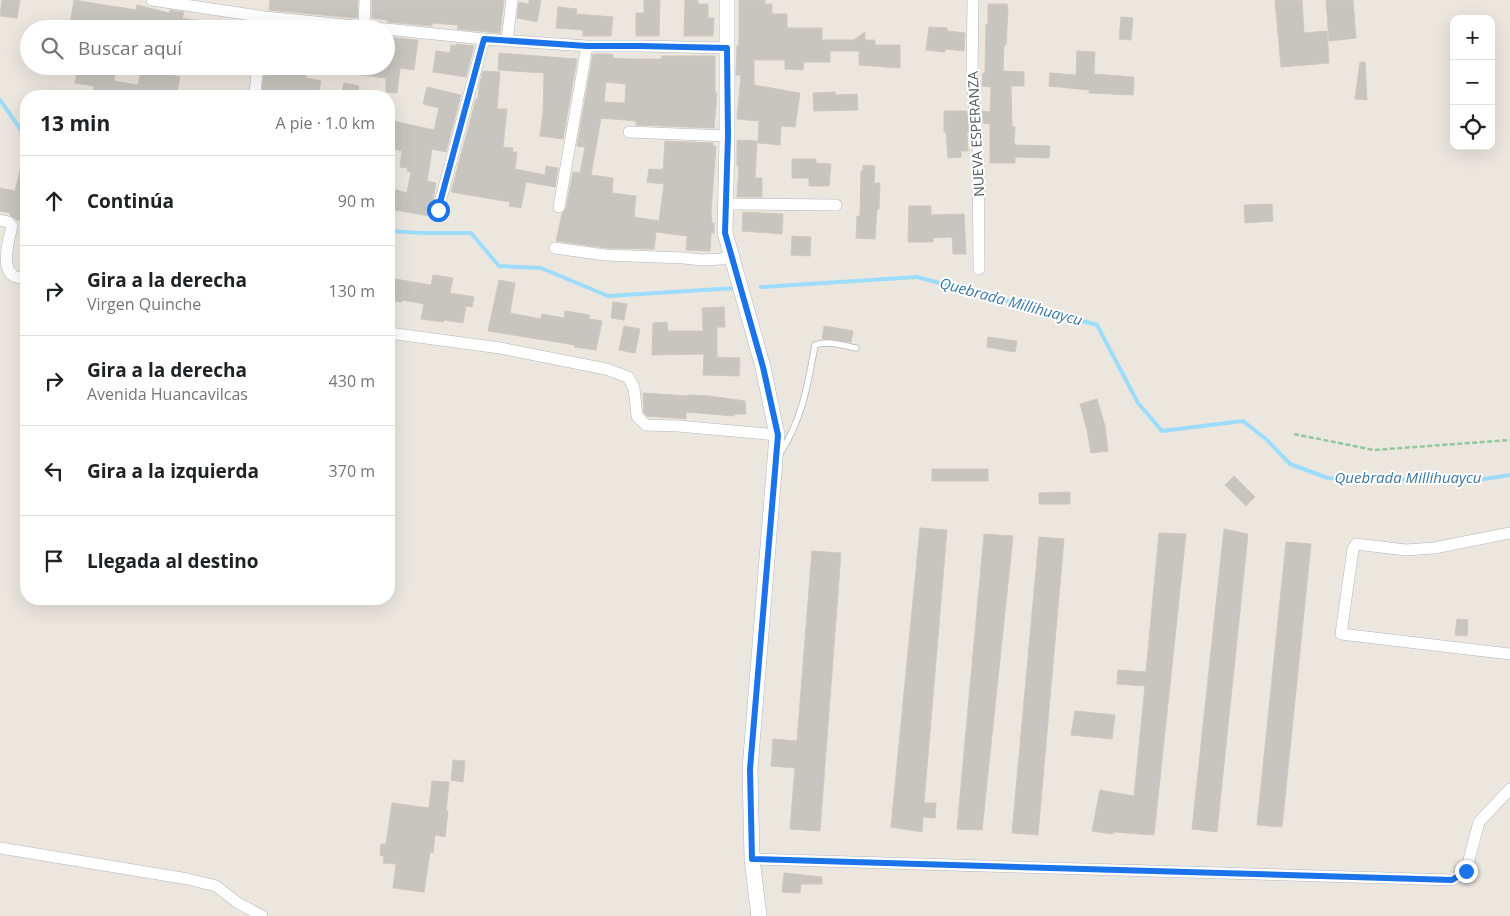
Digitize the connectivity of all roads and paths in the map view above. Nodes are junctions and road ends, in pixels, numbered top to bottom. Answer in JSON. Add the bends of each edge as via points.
{"nodes":[{"id":1,"x":152,"y":0,"type":"edge"},
{"id":2,"x":365,"y":0,"type":"edge"},
{"id":3,"x":512,"y":0,"type":"edge"},
{"id":4,"x":727,"y":0,"type":"edge"},
{"id":5,"x":973,"y":0,"type":"edge"},
{"id":6,"x":265,"y":17,"type":"junction"},
{"id":7,"x":265,"y":20,"type":"edge"},
{"id":8,"x":298,"y":20,"type":"edge"},
{"id":9,"x":364,"y":20,"type":"edge"},
{"id":10,"x":395,"y":30,"type":"edge"},
{"id":11,"x":484,"y":39,"type":"junction"},
{"id":12,"x":507,"y":40,"type":"junction"},
{"id":13,"x":587,"y":46,"type":"junction"},
{"id":14,"x":727,"y":48,"type":"junction"},
{"id":15,"x":257,"y":75,"type":"edge"},
{"id":16,"x":255,"y":90,"type":"edge"},
{"id":17,"x":629,"y":132,"type":"dead end"},
{"id":18,"x":728,"y":136,"type":"junction"},
{"id":19,"x":726,"y":204,"type":"junction"},
{"id":20,"x":836,"y":205,"type":"dead end"},
{"id":21,"x":559,"y":207,"type":"dead end"},
{"id":22,"x":438,"y":210,"type":"dead end"},
{"id":23,"x":0,"y":220,"type":"edge"},
{"id":24,"x":554,"y":248,"type":"dead end"},
{"id":25,"x":731,"y":255,"type":"junction"},
{"id":26,"x":979,"y":269,"type":"dead end"},
{"id":27,"x":20,"y":277,"type":"edge"},
{"id":28,"x":395,"y":334,"type":"edge"},
{"id":29,"x":856,"y":348,"type":"dead end"},
{"id":30,"x":1294,"y":434,"type":"dead end"},
{"id":31,"x":778,"y":435,"type":"junction"},
{"id":32,"x":1510,"y":440,"type":"edge"},
{"id":33,"x":775,"y":461,"type":"junction"},
{"id":34,"x":1510,"y":534,"type":"edge"},
{"id":35,"x":1510,"y":654,"type":"edge"},
{"id":36,"x":1510,"y":788,"type":"edge"},
{"id":37,"x":0,"y":848,"type":"edge"},
{"id":38,"x":752,"y":859,"type":"junction"},
{"id":39,"x":262,"y":916,"type":"edge"},
{"id":40,"x":759,"y":916,"type":"edge"}],
"edges":[{"from":1,"to":6,"type":"street"},
{"from":2,"to":9,"type":"street"},
{"from":3,"to":12,"type":"street"},
{"from":4,"to":14,"type":"street"},
{"from":5,"to":26,"type":"street","name":"NUEVA ESPERANZA","via":[[972,76],[978,148]]},
{"from":6,"to":7,"type":"street"},
{"from":6,"to":8,"type":"street"},
{"from":10,"to":11,"type":"street"},
{"from":11,"to":12,"type":"street"},
{"from":11,"to":22,"type":"street"},
{"from":12,"to":13,"type":"street"},
{"from":13,"to":14,"type":"street"},
{"from":13,"to":21,"type":"street"},
{"from":14,"to":18,"type":"street"},
{"from":15,"to":16,"type":"street"},
{"from":17,"to":18,"type":"street"},
{"from":18,"to":19,"type":"street"},
{"from":19,"to":20,"type":"street"},
{"from":19,"to":25,"type":"street","via":[[725,233]]},
{"from":23,"to":27,"type":"street","via":[[12,226],[4,262],[6,270]]},
{"from":24,"to":25,"type":"street","via":[[605,255],[702,260]]},
{"from":25,"to":31,"type":"street","via":[[763,367]]},
{"from":28,"to":31,"type":"street","via":[[500,348],[606,369],[628,377],[634,388],[637,416],[646,425]]},
{"from":29,"to":33,"type":"lane","via":[[815,345],[797,422]]},
{"from":30,"to":32,"type":"path","via":[[1374,450]]},
{"from":31,"to":33,"type":"street"},
{"from":33,"to":38,"type":"street","via":[[750,769]]},
{"from":34,"to":35,"type":"street","via":[[1406,550],[1356,544],[1341,634]]},
{"from":36,"to":38,"type":"street","via":[[1479,822],[1466,871],[1452,880]]},
{"from":37,"to":39,"type":"street","via":[[216,886]]},
{"from":38,"to":40,"type":"street"}]}
